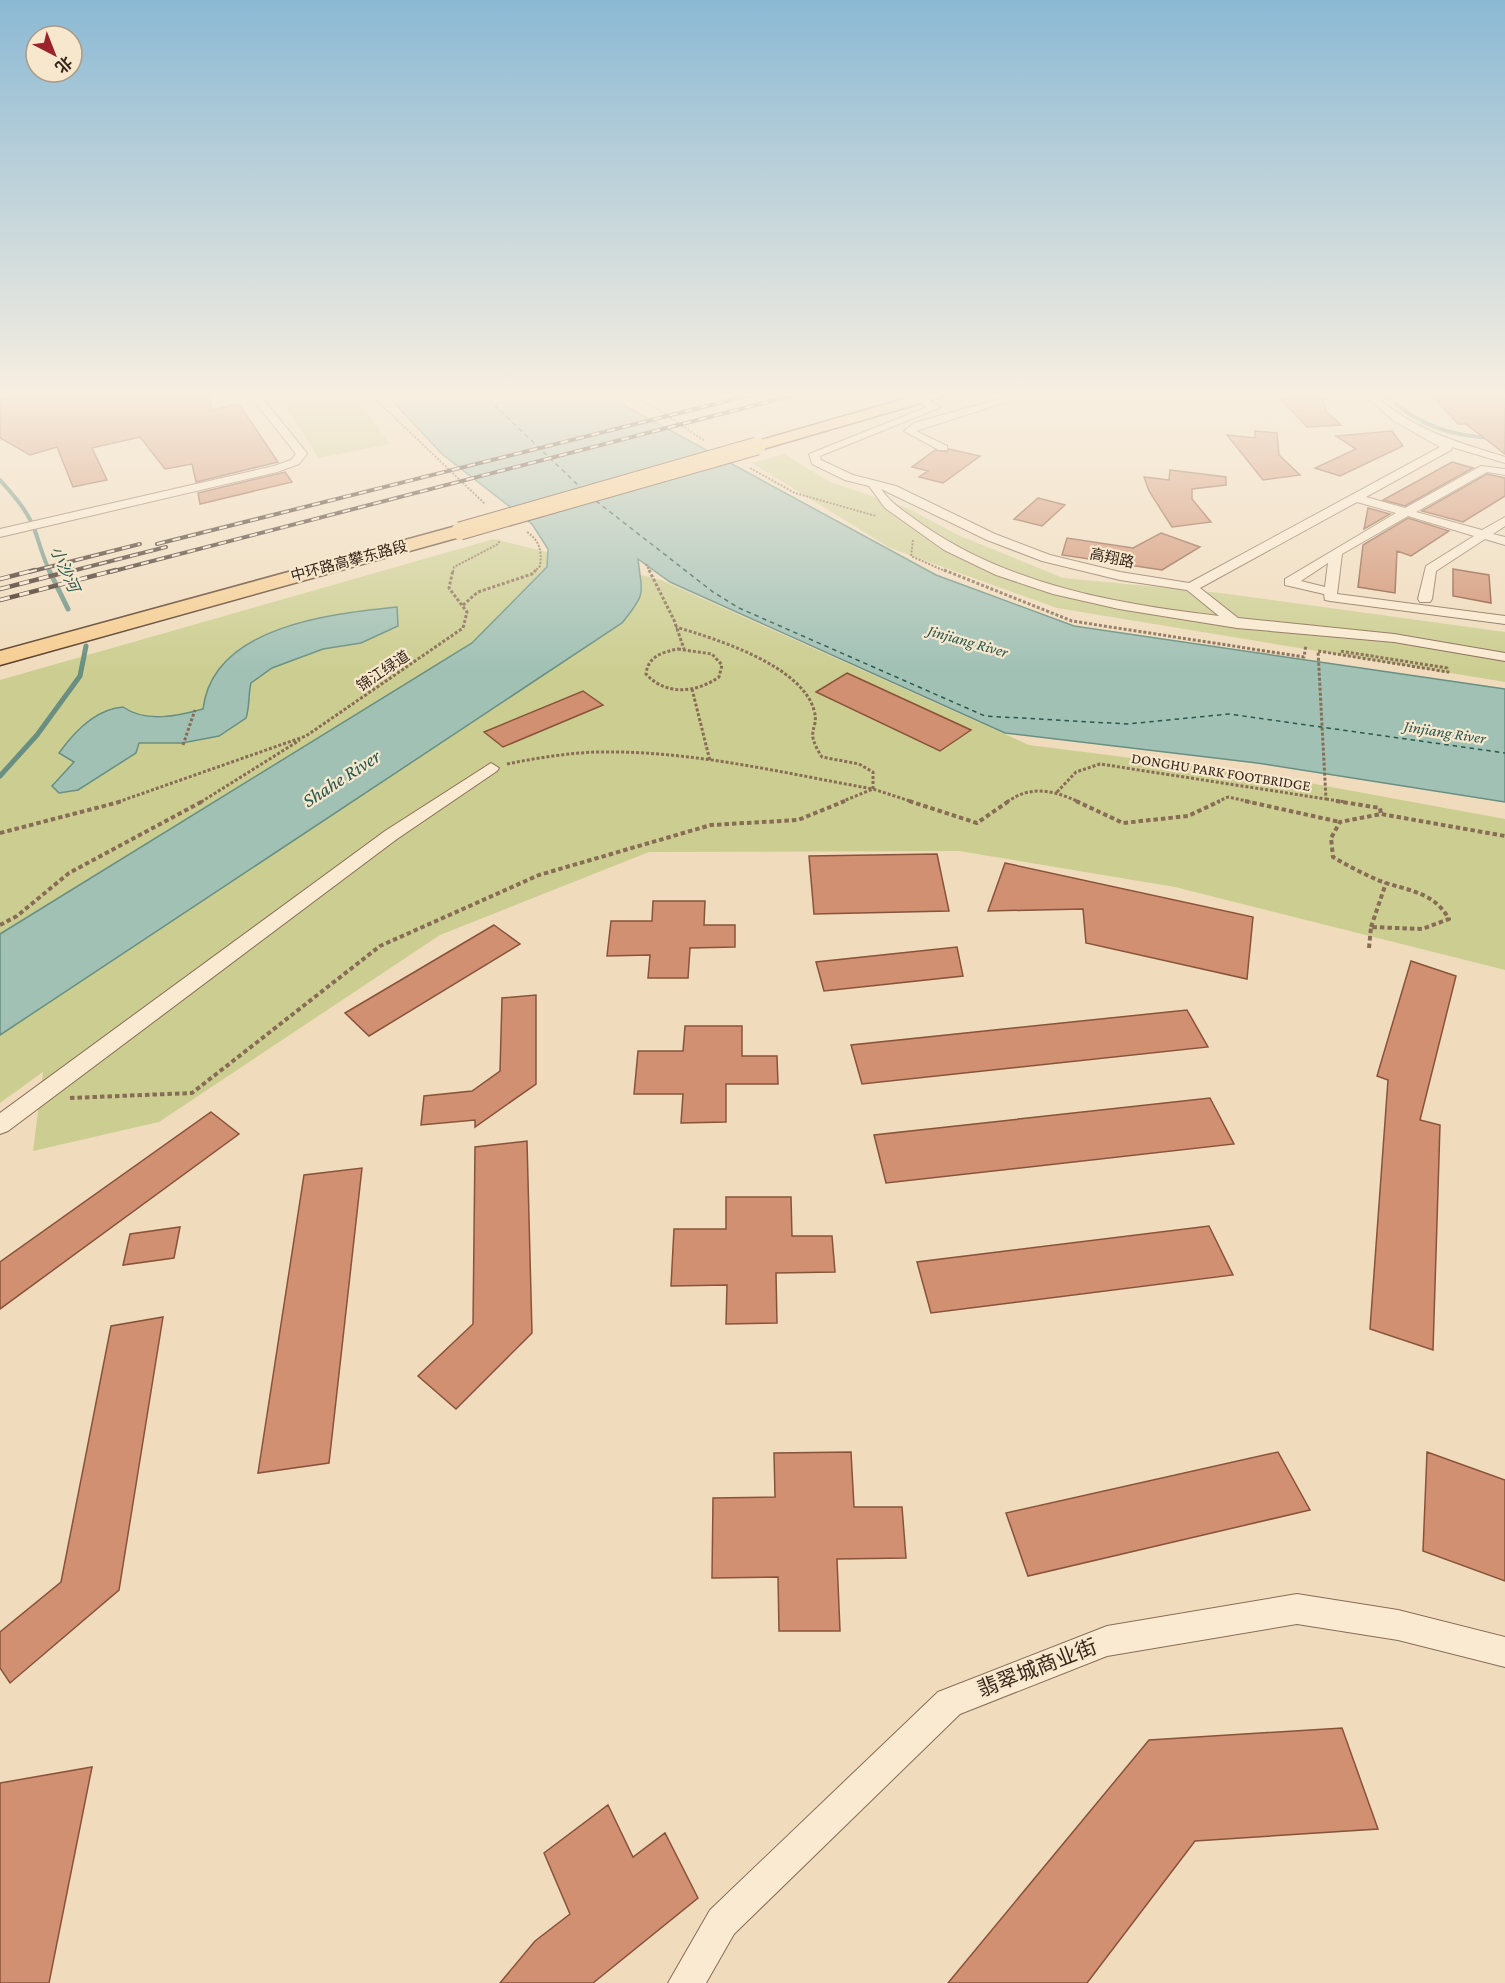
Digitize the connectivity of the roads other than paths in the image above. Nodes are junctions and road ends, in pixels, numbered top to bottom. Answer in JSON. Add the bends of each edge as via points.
{"nodes":[{"id":1,"x":204,"y":486,"type":"edge"},
{"id":2,"x":592,"y":486,"type":"edge"},
{"id":3,"x":874,"y":486,"type":"edge"},
{"id":4,"x":883,"y":486,"type":"edge"},
{"id":5,"x":1379,"y":486,"type":"edge"},
{"id":6,"x":1454,"y":486,"type":"edge"},
{"id":7,"x":1357,"y":498,"type":"junction"},
{"id":8,"x":1405,"y":514,"type":"junction"},
{"id":9,"x":1505,"y":521,"type":"edge"},
{"id":10,"x":452,"y":525,"type":"junction"},
{"id":11,"x":6,"y":531,"type":"edge"},
{"id":12,"x":1483,"y":537,"type":"junction"},
{"id":13,"x":1505,"y":541,"type":"edge"},
{"id":14,"x":1336,"y":552,"type":"junction"},
{"id":15,"x":1191,"y":587,"type":"junction"},
{"id":16,"x":1330,"y":592,"type":"junction"},
{"id":17,"x":1425,"y":599,"type":"dead end"},
{"id":18,"x":1505,"y":620,"type":"edge"},
{"id":19,"x":1237,"y":624,"type":"junction"},
{"id":20,"x":0,"y":643,"type":"edge"},
{"id":21,"x":1505,"y":657,"type":"edge"},
{"id":22,"x":0,"y":658,"type":"edge"},
{"id":23,"x":491,"y":768,"type":"road end"},
{"id":24,"x":0,"y":1125,"type":"edge"},
{"id":25,"x":1505,"y":1652,"type":"edge"},
{"id":26,"x":686,"y":1983,"type":"edge"}],
"edges":[{"from":1,"to":11,"type":"street"},
{"from":2,"to":10,"type":"main road","name":"中环路高攀东路段","bridge":true},
{"from":3,"to":19,"type":"street","via":[[876,493],[913,525],[976,563],[1045,588],[1149,611]]},
{"from":4,"to":15,"type":"street","name":"高翔路","via":[[991,537],[1046,558],[1120,576]]},
{"from":5,"to":7,"type":"street"},
{"from":6,"to":8,"type":"street"},
{"from":7,"to":8,"type":"street"},
{"from":7,"to":15,"type":"street"},
{"from":8,"to":12,"type":"street"},
{"from":8,"to":14,"type":"street"},
{"from":9,"to":12,"type":"street"},
{"from":10,"to":20,"type":"main road","name":"中环路高攀东路段"},
{"from":10,"to":22,"type":"main road","name":"中环路高攀东路段"},
{"from":12,"to":13,"type":"street"},
{"from":12,"to":17,"type":"street","via":[[1430,569]]},
{"from":14,"to":16,"type":"street"},
{"from":14,"to":16,"type":"street","via":[[1290,582]]},
{"from":15,"to":19,"type":"street"},
{"from":16,"to":18,"type":"street","via":[[1330,597]]},
{"from":19,"to":21,"type":"street","via":[[1401,640]]},
{"from":23,"to":24,"type":"street","via":[[391,835]]},
{"from":25,"to":26,"type":"street","name":"翡翠城商业街","via":[[1398,1625],[1297,1609],[1107,1641],[949,1703],[722,1922]]}]}
